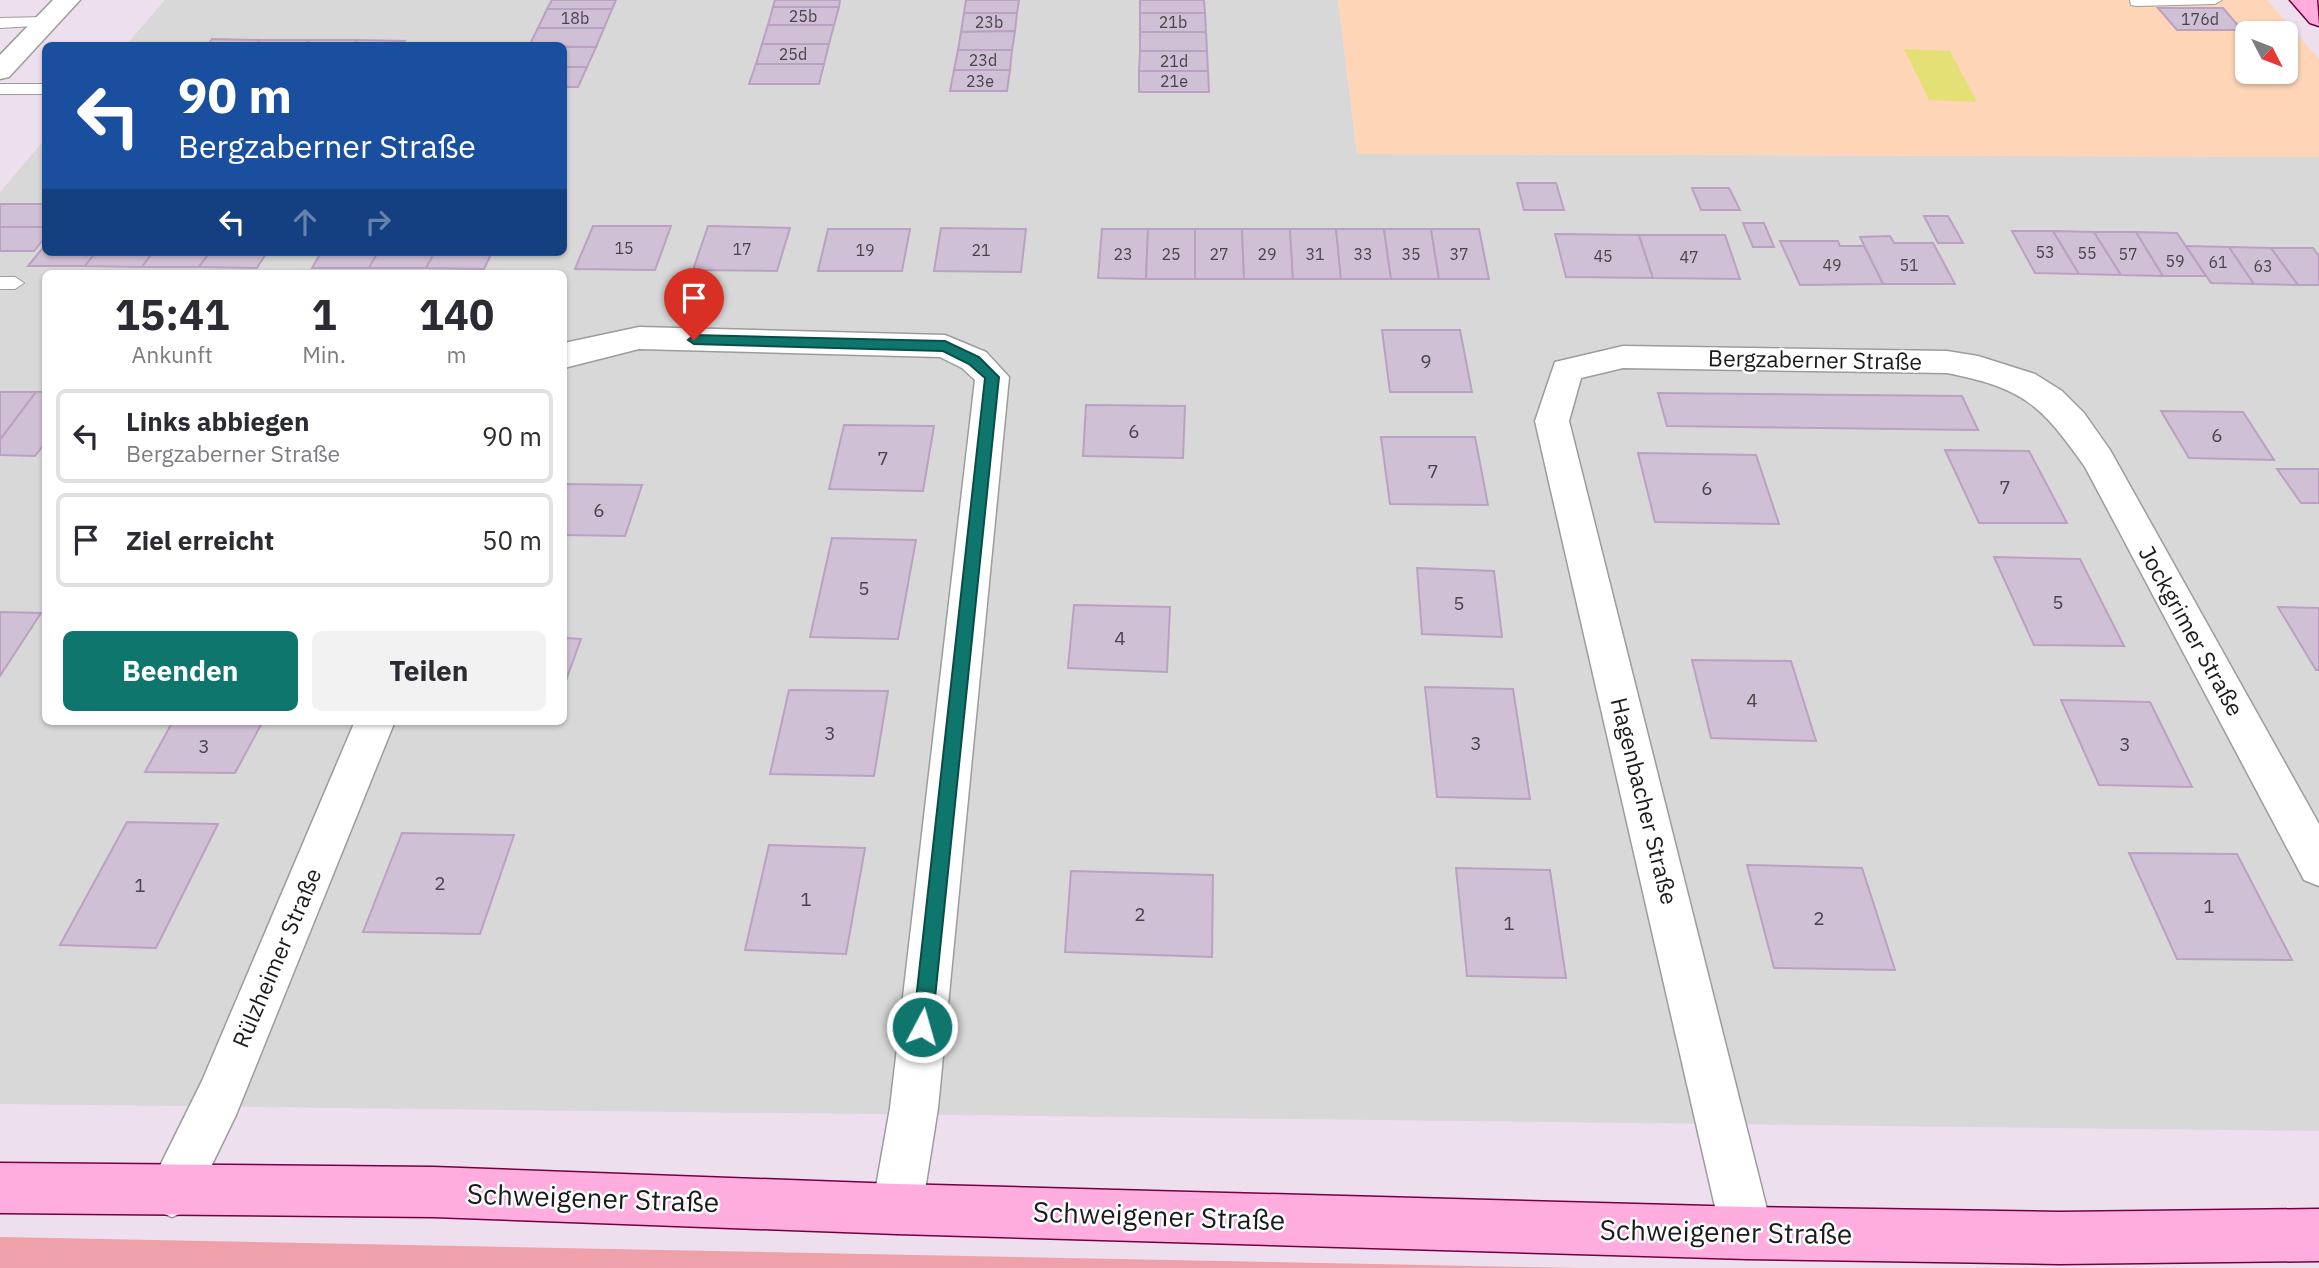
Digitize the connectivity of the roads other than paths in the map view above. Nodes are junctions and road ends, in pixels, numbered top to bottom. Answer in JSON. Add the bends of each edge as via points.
{"nodes":[{"id":1,"x":67,"y":0,"type":"edge"},
{"id":2,"x":2215,"y":0,"type":"edge"},
{"id":3,"x":2303,"y":0,"type":"edge"},
{"id":4,"x":2136,"y":2,"type":"edge"},
{"id":5,"x":2319,"y":18,"type":"edge"},
{"id":6,"x":46,"y":22,"type":"junction"},
{"id":7,"x":0,"y":23,"type":"edge"},
{"id":8,"x":0,"y":71,"type":"edge"},
{"id":9,"x":0,"y":89,"type":"edge"},
{"id":10,"x":42,"y":89,"type":"edge"},
{"id":11,"x":567,"y":355,"type":"edge"},
{"id":12,"x":1567,"y":370,"type":"joint"},
{"id":13,"x":2055,"y":402,"type":"joint"},
{"id":14,"x":373,"y":725,"type":"edge"},
{"id":15,"x":2319,"y":866,"type":"edge"},
{"id":16,"x":0,"y":1188,"type":"edge"},
{"id":17,"x":172,"y":1192,"type":"junction"},
{"id":18,"x":897,"y":1209,"type":"junction"},
{"id":19,"x":1747,"y":1233,"type":"junction"},
{"id":20,"x":2319,"y":1235,"type":"edge"}],
"edges":[{"from":1,"to":6,"type":"street"},
{"from":2,"to":4,"type":"lane"},
{"from":3,"to":5,"type":"main road"},
{"from":6,"to":7,"type":"lane"},
{"from":6,"to":8,"type":"street"},
{"from":9,"to":10,"type":"lane"},
{"from":11,"to":18,"type":"street","via":[[639,338],[945,346],[974,360],[992,377],[914,1108]]},
{"from":12,"to":13,"type":"street","name":"Bergzaberner Straße","via":[[1623,358],[1947,362],[1994,370]]},
{"from":12,"to":19,"type":"street","name":"Hagenbacher Straße","via":[[1552,421]]},
{"from":13,"to":15,"type":"street","name":"Jockgrimer Straße","via":[[2098,459]]},
{"from":14,"to":17,"type":"street","name":"Rülzheimer Straße","via":[[208,1122]]},
{"from":16,"to":17,"type":"main road","name":"Schweigener Straße"},
{"from":17,"to":18,"type":"main road","name":"Schweigener Straße","via":[[433,1192]]},
{"from":18,"to":19,"type":"main road","name":"Schweigener Straße"},
{"from":19,"to":20,"type":"main road","name":"Schweigener Straße","via":[[2059,1238]]}]}
